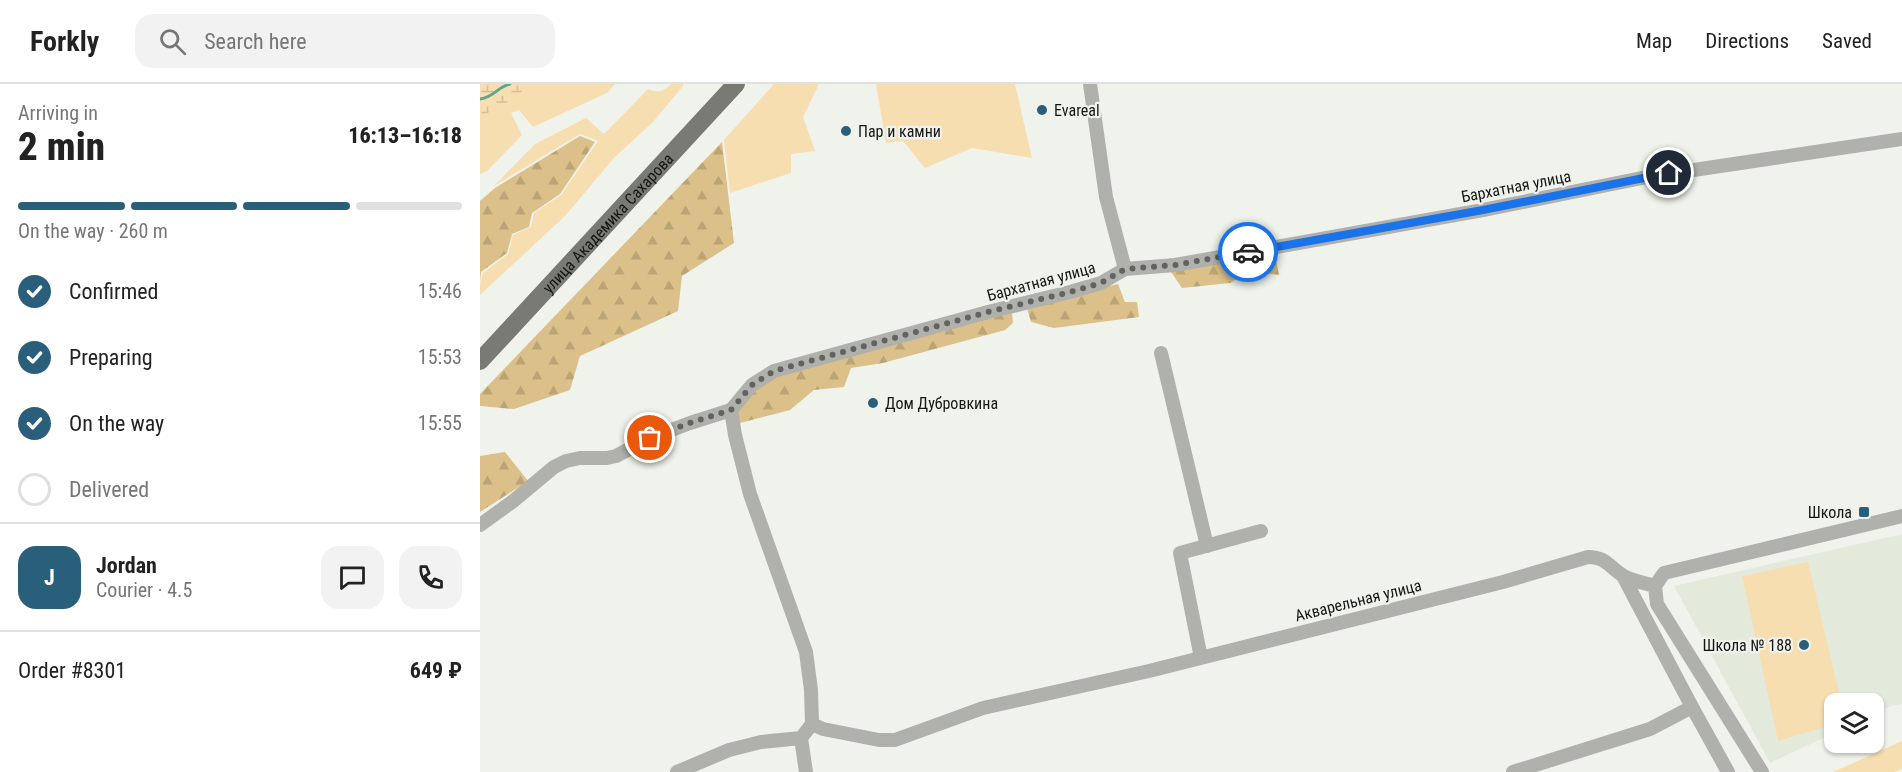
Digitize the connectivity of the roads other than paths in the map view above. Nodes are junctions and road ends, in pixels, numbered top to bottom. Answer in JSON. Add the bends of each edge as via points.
{"nodes":[{"id":1,"x":735,"y":84,"type":"edge"},
{"id":2,"x":1090,"y":84,"type":"edge"},
{"id":3,"x":1902,"y":139,"type":"edge"},
{"id":4,"x":1125,"y":269,"type":"junction"},
{"id":5,"x":1161,"y":353,"type":"dead end"},
{"id":6,"x":480,"y":362,"type":"edge"},
{"id":7,"x":731,"y":410,"type":"junction"},
{"id":8,"x":1902,"y":516,"type":"edge"},
{"id":9,"x":480,"y":525,"type":"edge"},
{"id":10,"x":1261,"y":531,"type":"dead end"},
{"id":11,"x":1206,"y":546,"type":"junction"},
{"id":12,"x":1623,"y":576,"type":"junction"},
{"id":13,"x":1655,"y":586,"type":"junction"},
{"id":14,"x":1201,"y":657,"type":"junction"},
{"id":15,"x":1692,"y":707,"type":"junction"},
{"id":16,"x":812,"y":724,"type":"junction"},
{"id":17,"x":801,"y":738,"type":"junction"},
{"id":18,"x":677,"y":772,"type":"edge"},
{"id":19,"x":806,"y":772,"type":"edge"},
{"id":20,"x":1513,"y":772,"type":"edge"},
{"id":21,"x":1728,"y":772,"type":"edge"},
{"id":22,"x":1762,"y":772,"type":"edge"}],
"edges":[{"from":1,"to":6,"type":"main road","name":"улица Академика Сахарова"},
{"from":2,"to":4,"type":"street","via":[[1106,196]]},
{"from":3,"to":4,"type":"street","name":"Бархатная улица","via":[[1647,177],[1175,265]]},
{"from":4,"to":7,"type":"street","name":"Бархатная улица","via":[[1101,283],[774,371],[752,385]]},
{"from":5,"to":11,"type":"street"},
{"from":7,"to":9,"type":"street","via":[[650,438],[616,456],[566,461]]},
{"from":7,"to":16,"type":"street","via":[[750,494],[806,652]]},
{"from":8,"to":13,"type":"street","via":[[1664,573]]},
{"from":10,"to":11,"type":"street"},
{"from":11,"to":14,"type":"street","via":[[1180,553]]},
{"from":12,"to":13,"type":"street","name":"Акварельная улица"},
{"from":12,"to":14,"type":"street","name":"Акварельная улица","via":[[1597,557],[1588,557]]},
{"from":12,"to":15,"type":"street"},
{"from":13,"to":22,"type":"street","via":[[1657,604]]},
{"from":14,"to":16,"type":"street","name":"Акварельная улица","via":[[983,708],[887,741]]},
{"from":15,"to":20,"type":"street","via":[[1650,729]]},
{"from":15,"to":21,"type":"street"},
{"from":16,"to":17,"type":"street"},
{"from":17,"to":18,"type":"street","via":[[729,750]]},
{"from":17,"to":19,"type":"street"}]}
